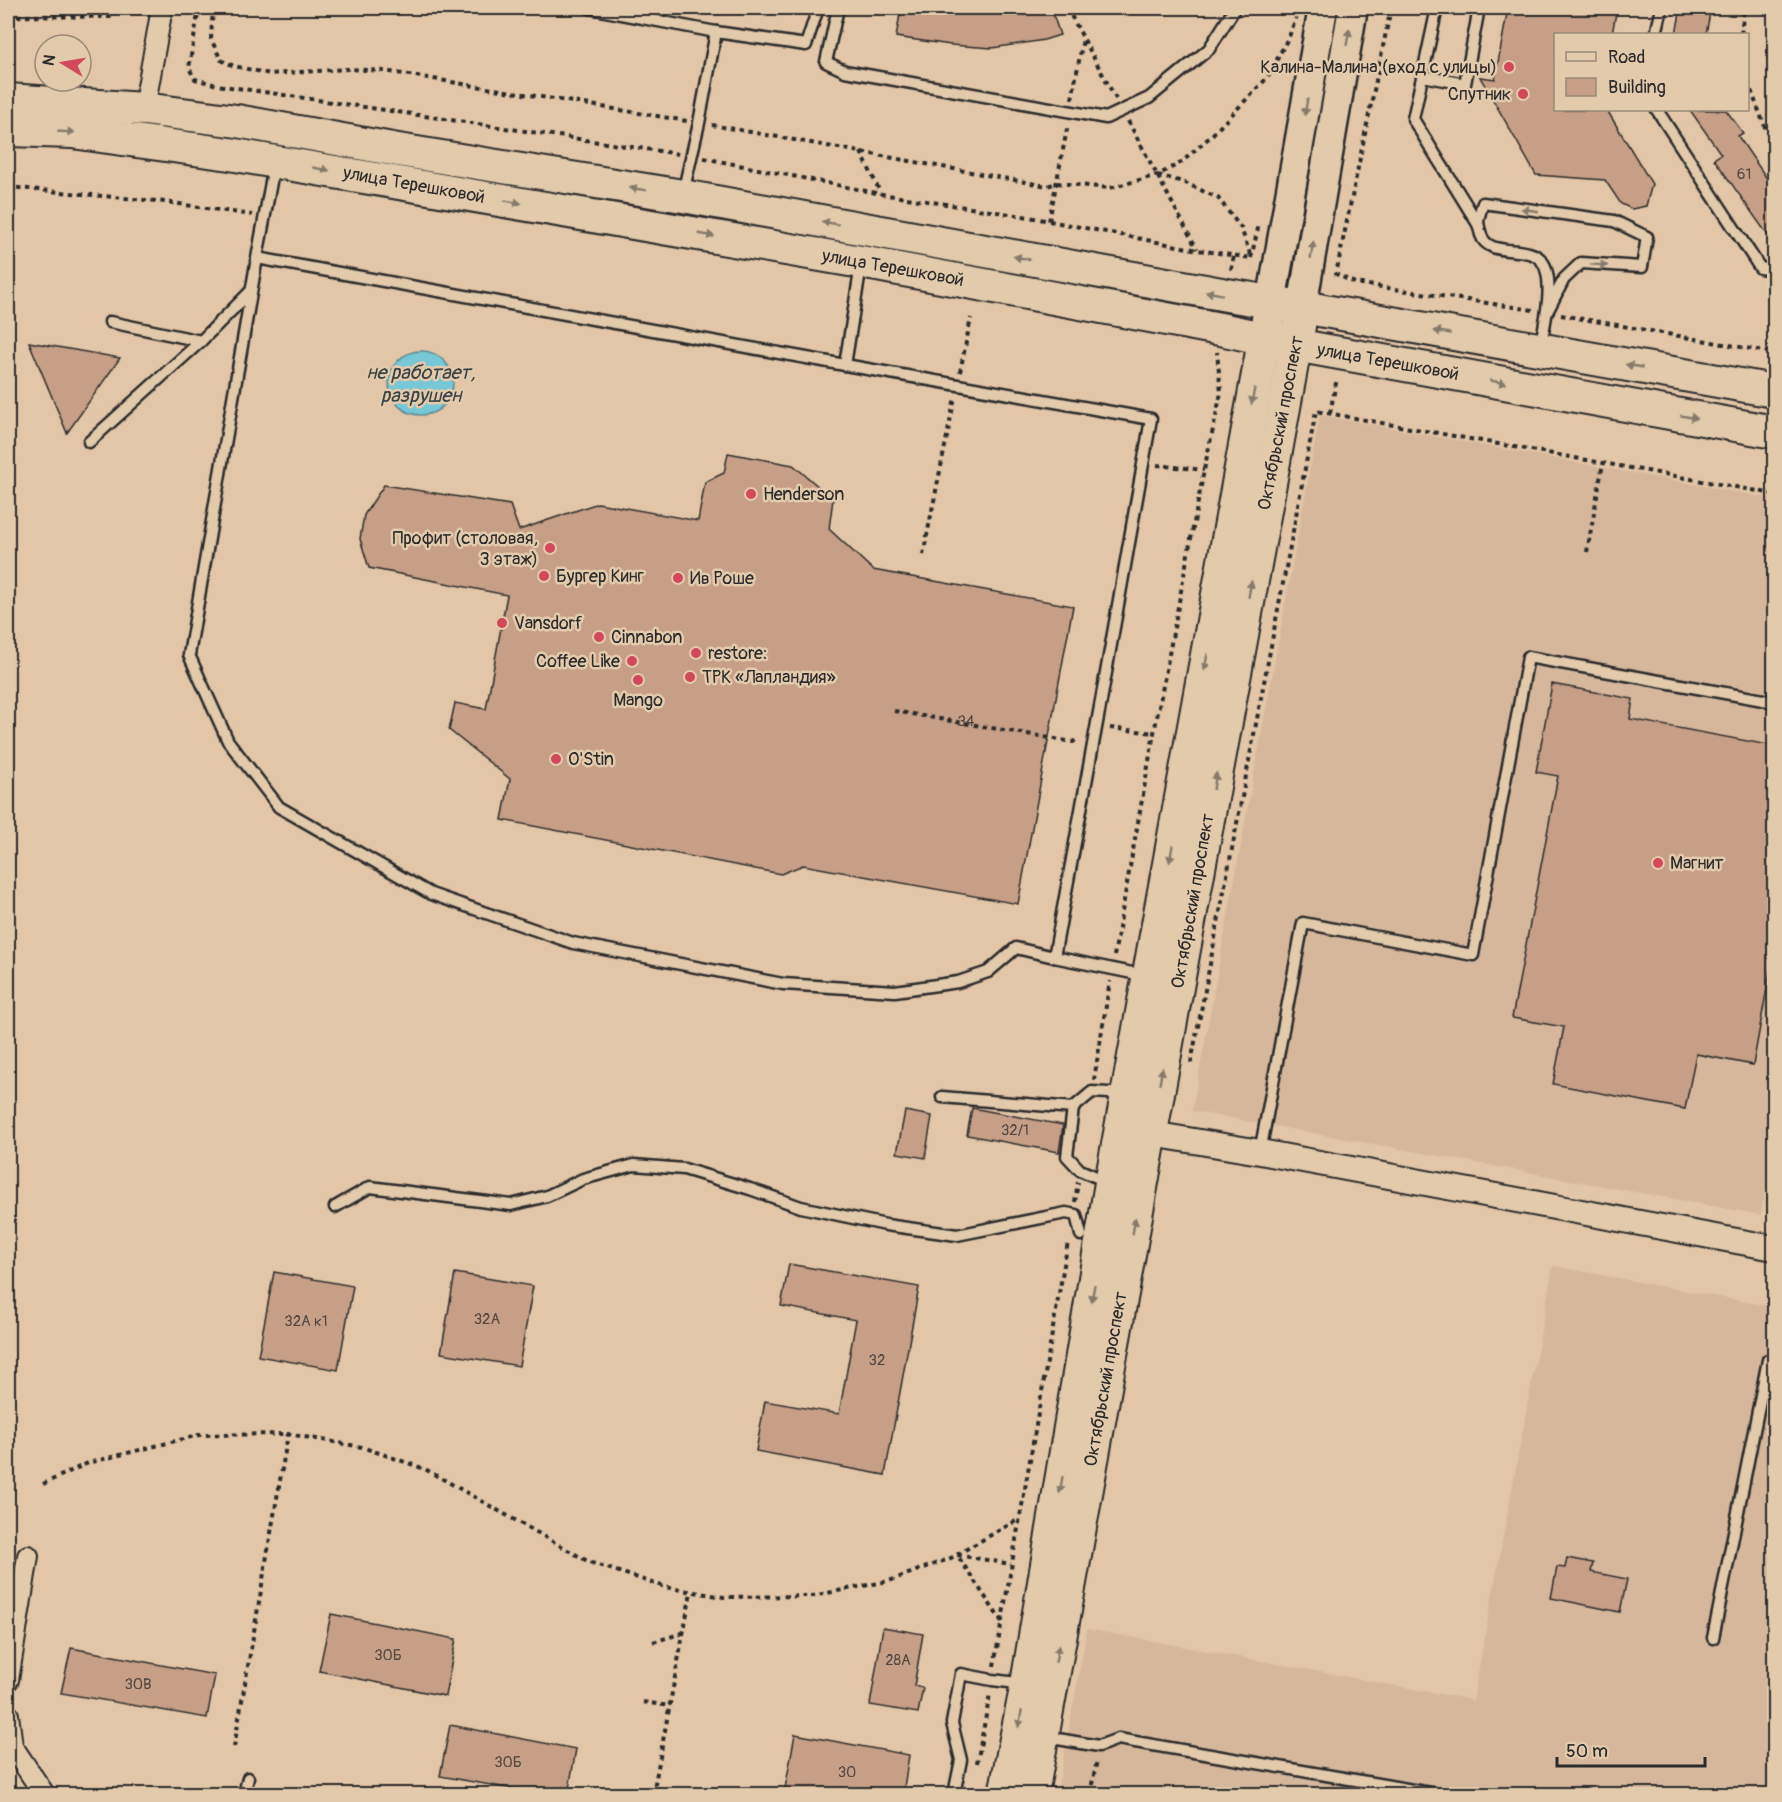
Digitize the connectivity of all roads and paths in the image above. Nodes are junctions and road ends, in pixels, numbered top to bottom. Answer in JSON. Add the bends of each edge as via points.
{"nodes":[{"id":1,"x":114,"y":8,"type":"edge"},
{"id":2,"x":162,"y":8,"type":"edge"},
{"id":3,"x":199,"y":8,"type":"edge"},
{"id":4,"x":213,"y":8,"type":"edge"},
{"id":5,"x":589,"y":8,"type":"edge"},
{"id":6,"x":818,"y":8,"type":"edge"},
{"id":7,"x":838,"y":8,"type":"edge"},
{"id":8,"x":1067,"y":8,"type":"edge"},
{"id":9,"x":1235,"y":8,"type":"edge"},
{"id":10,"x":1323,"y":8,"type":"edge"},
{"id":11,"x":1353,"y":8,"type":"edge"},
{"id":12,"x":1391,"y":8,"type":"edge"},
{"id":13,"x":1437,"y":8,"type":"edge"},
{"id":14,"x":1479,"y":8,"type":"edge"},
{"id":15,"x":1662,"y":8,"type":"edge"},
{"id":16,"x":1744,"y":8,"type":"edge"},
{"id":17,"x":8,"y":16,"type":"edge"},
{"id":18,"x":1296,"y":16,"type":"dead end"},
{"id":19,"x":716,"y":32,"type":"junction"},
{"id":20,"x":1656,"y":33,"type":"edge"},
{"id":21,"x":1741,"y":33,"type":"edge"},
{"id":22,"x":195,"y":35,"type":"dead end"},
{"id":23,"x":1083,"y":38,"type":"junction"},
{"id":24,"x":1423,"y":76,"type":"junction"},
{"id":25,"x":1749,"y":85,"type":"edge"},
{"id":26,"x":8,"y":100,"type":"edge"},
{"id":27,"x":144,"y":109,"type":"junction"},
{"id":28,"x":1122,"y":110,"type":"junction"},
{"id":29,"x":1070,"y":111,"type":"junction"},
{"id":30,"x":1658,"y":111,"type":"edge"},
{"id":31,"x":699,"y":123,"type":"junction"},
{"id":32,"x":8,"y":130,"type":"edge"},
{"id":33,"x":861,"y":151,"type":"junction"},
{"id":34,"x":1774,"y":151,"type":"edge"},
{"id":35,"x":275,"y":161,"type":"junction"},
{"id":36,"x":1158,"y":175,"type":"junction"},
{"id":37,"x":1057,"y":183,"type":"junction"},
{"id":38,"x":8,"y":188,"type":"edge"},
{"id":39,"x":881,"y":194,"type":"dead end"},
{"id":40,"x":682,"y":196,"type":"junction"},
{"id":41,"x":264,"y":217,"type":"junction"},
{"id":42,"x":1049,"y":221,"type":"dead end"},
{"id":43,"x":1478,"y":224,"type":"junction"},
{"id":44,"x":1198,"y":250,"type":"dead end"},
{"id":45,"x":1234,"y":256,"type":"dead end"},
{"id":46,"x":256,"y":258,"type":"junction"},
{"id":47,"x":861,"y":262,"type":"junction"},
{"id":48,"x":1774,"y":270,"type":"edge"},
{"id":49,"x":251,"y":291,"type":"junction"},
{"id":50,"x":1271,"y":303,"type":"junction"},
{"id":51,"x":1302,"y":307,"type":"junction"},
{"id":52,"x":1547,"y":312,"type":"junction"},
{"id":53,"x":971,"y":318,"type":"dead end"},
{"id":54,"x":110,"y":322,"type":"dead end"},
{"id":55,"x":1265,"y":339,"type":"junction"},
{"id":56,"x":201,"y":341,"type":"junction"},
{"id":57,"x":1295,"y":345,"type":"junction"},
{"id":58,"x":1217,"y":349,"type":"dead end"},
{"id":59,"x":1540,"y":349,"type":"junction"},
{"id":60,"x":1774,"y":353,"type":"edge"},
{"id":61,"x":845,"y":365,"type":"junction"},
{"id":62,"x":1337,"y":377,"type":"dead end"},
{"id":63,"x":958,"y":385,"type":"junction"},
{"id":64,"x":1774,"y":391,"type":"edge"},
{"id":65,"x":1330,"y":413,"type":"junction"},
{"id":66,"x":1774,"y":432,"type":"edge"},
{"id":67,"x":89,"y":442,"type":"dead end"},
{"id":68,"x":1143,"y":463,"type":"junction"},
{"id":69,"x":1603,"y":463,"type":"junction"},
{"id":70,"x":1204,"y":470,"type":"junction"},
{"id":71,"x":1774,"y":494,"type":"edge"},
{"id":72,"x":1587,"y":552,"type":"dead end"},
{"id":73,"x":922,"y":555,"type":"dead end"},
{"id":74,"x":1774,"y":702,"type":"edge"},
{"id":75,"x":1159,"y":709,"type":"dead end"},
{"id":76,"x":894,"y":711,"type":"dead end"},
{"id":77,"x":1096,"y":727,"type":"junction"},
{"id":78,"x":1154,"y":733,"type":"dead end"},
{"id":79,"x":1054,"y":957,"type":"junction"},
{"id":80,"x":1163,"y":979,"type":"junction"},
{"id":81,"x":1191,"y":1068,"type":"dead end"},
{"id":82,"x":1128,"y":1094,"type":"junction"},
{"id":83,"x":942,"y":1097,"type":"dead end"},
{"id":84,"x":1073,"y":1108,"type":"junction"},
{"id":85,"x":1136,"y":1131,"type":"junction"},
{"id":86,"x":1260,"y":1152,"type":"junction"},
{"id":87,"x":1111,"y":1183,"type":"junction"},
{"id":88,"x":335,"y":1207,"type":"dead end"},
{"id":89,"x":1091,"y":1216,"type":"junction"},
{"id":90,"x":1075,"y":1234,"type":"joint"},
{"id":91,"x":1774,"y":1248,"type":"edge"},
{"id":92,"x":1774,"y":1361,"type":"edge"},
{"id":93,"x":288,"y":1434,"type":"junction"},
{"id":94,"x":43,"y":1484,"type":"dead end"},
{"id":95,"x":1019,"y":1519,"type":"junction"},
{"id":96,"x":957,"y":1555,"type":"junction"},
{"id":97,"x":28,"y":1556,"type":"dead end"},
{"id":98,"x":1011,"y":1564,"type":"junction"},
{"id":99,"x":691,"y":1592,"type":"junction"},
{"id":100,"x":1002,"y":1622,"type":"junction"},
{"id":101,"x":684,"y":1633,"type":"junction"},
{"id":102,"x":1713,"y":1638,"type":"dead end"},
{"id":103,"x":653,"y":1642,"type":"dead end"},
{"id":104,"x":8,"y":1680,"type":"edge"},
{"id":105,"x":992,"y":1680,"type":"junction"},
{"id":106,"x":1027,"y":1684,"type":"junction"},
{"id":107,"x":643,"y":1702,"type":"dead end"},
{"id":108,"x":670,"y":1706,"type":"junction"},
{"id":109,"x":8,"y":1715,"type":"edge"},
{"id":110,"x":1042,"y":1736,"type":"junction"},
{"id":111,"x":1099,"y":1746,"type":"junction"},
{"id":112,"x":234,"y":1747,"type":"dead end"},
{"id":113,"x":975,"y":1772,"type":"dead end"},
{"id":114,"x":248,"y":1778,"type":"dead end"},
{"id":115,"x":44,"y":1794,"type":"edge"},
{"id":116,"x":244,"y":1794,"type":"edge"},
{"id":117,"x":653,"y":1794,"type":"edge"},
{"id":118,"x":954,"y":1794,"type":"edge"},
{"id":119,"x":1005,"y":1794,"type":"edge"},
{"id":120,"x":1032,"y":1794,"type":"edge"},
{"id":121,"x":1090,"y":1794,"type":"edge"},
{"id":122,"x":1436,"y":1794,"type":"edge"}],
"edges":[{"from":1,"to":17,"type":"path","via":[[113,17]]},
{"from":2,"to":27,"type":"street"},
{"from":3,"to":22,"type":"path"},
{"from":4,"to":31,"type":"path","via":[[211,39],[221,60],[234,66],[270,74],[385,71]]},
{"from":5,"to":19,"type":"lane"},
{"from":6,"to":19,"type":"lane","via":[[806,45]]},
{"from":7,"to":29,"type":"lane","via":[[826,62],[845,71]]},
{"from":8,"to":23,"type":"path"},
{"from":9,"to":28,"type":"lane","via":[[1209,49],[1149,98]]},
{"from":10,"to":50,"type":"main road","name":"Октябрьский проспект","one_way":true},
{"from":51,"to":11,"type":"main road","name":"Октябрьский проспект","one_way":true},
{"from":12,"to":52,"type":"path","via":[[1336,274],[1355,283]]},
{"from":13,"to":24,"type":"lane"},
{"from":14,"to":24,"type":"lane","via":[[1465,84]]},
{"from":15,"to":20,"type":"lane"},
{"from":16,"to":21,"type":"path"},
{"from":18,"to":36,"type":"path","via":[[1268,77],[1182,162]]},
{"from":19,"to":31,"type":"lane"},
{"from":23,"to":28,"type":"path"},
{"from":23,"to":29,"type":"path"},
{"from":24,"to":43,"type":"lane","via":[[1413,119]]},
{"from":25,"to":34,"type":"path"},
{"from":26,"to":27,"type":"main road","name":"улица Терешковой"},
{"from":40,"to":27,"type":"main road","name":"улица Терешковой","one_way":true,"via":[[237,121]]},
{"from":28,"to":29,"type":"lane","via":[[1106,118]]},
{"from":28,"to":36,"type":"path"},
{"from":29,"to":37,"type":"path"},
{"from":30,"to":48,"type":"lane","via":[[1760,268]]},
{"from":31,"to":33,"type":"path"},
{"from":31,"to":40,"type":"lane"},
{"from":32,"to":35,"type":"main road","name":"улица Терешковой","one_way":true,"via":[[72,132]]},
{"from":33,"to":37,"type":"path","via":[[1047,186]]},
{"from":33,"to":39,"type":"path"},
{"from":35,"to":41,"type":"lane"},
{"from":35,"to":47,"type":"main road","name":"улица Терешковой","one_way":true},
{"from":36,"to":37,"type":"path","via":[[1110,188]]},
{"from":36,"to":44,"type":"path"},
{"from":36,"to":45,"type":"path","via":[[1218,198],[1241,228],[1251,258]]},
{"from":37,"to":42,"type":"path"},
{"from":38,"to":41,"type":"path","via":[[166,202]]},
{"from":50,"to":40,"type":"main road","name":"улица Терешковой","one_way":true},
{"from":41,"to":46,"type":"lane"},
{"from":43,"to":52,"type":"lane","via":[[1483,239],[1493,247],[1528,253],[1541,261],[1548,276]]},
{"from":52,"to":43,"type":"lane","one_way":true,"via":[[1564,279],[1581,263],[1642,267],[1647,237],[1614,221],[1483,203]]},
{"from":46,"to":49,"type":"lane"},
{"from":46,"to":61,"type":"lane"},
{"from":47,"to":55,"type":"main road","name":"улица Терешковой"},
{"from":47,"to":61,"type":"lane"},
{"from":49,"to":56,"type":"lane"},
{"from":49,"to":79,"type":"lane","via":[[189,655],[228,741],[279,807],[431,894],[573,943],[771,982],[895,991],[958,982],[988,972],[1016,948]]},
{"from":50,"to":51,"type":"main road","name":"улица Терешковой"},
{"from":50,"to":55,"type":"main road","name":"Октябрьский проспект"},
{"from":51,"to":57,"type":"main road","name":"Октябрьский проспект"},
{"from":59,"to":51,"type":"main road","name":"улица Терешковой","one_way":true},
{"from":52,"to":59,"type":"lane"},
{"from":52,"to":60,"type":"path"},
{"from":53,"to":63,"type":"path"},
{"from":54,"to":56,"type":"lane"},
{"from":55,"to":57,"type":"main road","name":"улица Терешковой"},
{"from":55,"to":80,"type":"main road","name":"Октябрьский проспект","one_way":true},
{"from":56,"to":67,"type":"lane"},
{"from":57,"to":66,"type":"main road","name":"улица Терешковой","one_way":true},
{"from":80,"to":57,"type":"main road","name":"Октябрьский проспект","one_way":true},
{"from":58,"to":70,"type":"path","via":[[1221,393]]},
{"from":64,"to":59,"type":"main road","name":"улица Терешковой","one_way":true},
{"from":61,"to":63,"type":"lane"},
{"from":62,"to":65,"type":"path"},
{"from":63,"to":68,"type":"lane","via":[[1151,418]]},
{"from":63,"to":73,"type":"path"},
{"from":65,"to":69,"type":"path"},
{"from":65,"to":81,"type":"path","via":[[1316,411]]},
{"from":68,"to":70,"type":"path"},
{"from":68,"to":77,"type":"lane"},
{"from":69,"to":71,"type":"path"},
{"from":69,"to":72,"type":"path"},
{"from":70,"to":75,"type":"path"},
{"from":74,"to":86,"type":"lane","via":[[1528,657],[1473,955],[1303,923]]},
{"from":76,"to":77,"type":"path","via":[[1073,742]]},
{"from":77,"to":78,"type":"path"},
{"from":77,"to":79,"type":"lane"},
{"from":79,"to":80,"type":"lane"},
{"from":80,"to":82,"type":"main road","name":"Октябрьский проспект"},
{"from":85,"to":80,"type":"main road","name":"Октябрьский проспект","one_way":true},
{"from":82,"to":84,"type":"lane","via":[[1092,1092]]},
{"from":82,"to":85,"type":"main road","name":"Октябрьский проспект"},
{"from":83,"to":84,"type":"lane"},
{"from":84,"to":87,"type":"lane","via":[[1067,1156],[1080,1170]]},
{"from":85,"to":86,"type":"street"},
{"from":85,"to":87,"type":"main road","name":"Октябрьский проспект"},
{"from":110,"to":85,"type":"main road","name":"Октябрьский проспект","one_way":true},
{"from":86,"to":91,"type":"street"},
{"from":87,"to":89,"type":"main road","name":"Октябрьский проспект"},
{"from":88,"to":89,"type":"lane","via":[[370,1187],[510,1205],[634,1165],[684,1169],[801,1207],[957,1235],[1066,1214]]},
{"from":89,"to":90,"type":"lane"},
{"from":89,"to":106,"type":"main road","name":"Октябрьский проспект","one_way":true},
{"from":90,"to":95,"type":"path"},
{"from":92,"to":102,"type":"lane","via":[[1768,1360]]},
{"from":93,"to":94,"type":"path","via":[[199,1435],[88,1463]]},
{"from":93,"to":99,"type":"path","via":[[362,1447],[425,1469],[589,1562]]},
{"from":93,"to":112,"type":"path"},
{"from":95,"to":96,"type":"path"},
{"from":95,"to":98,"type":"path"},
{"from":96,"to":98,"type":"path"},
{"from":96,"to":99,"type":"path","via":[[889,1581],[812,1596],[724,1597]]},
{"from":96,"to":100,"type":"path"},
{"from":97,"to":104,"type":"street"},
{"from":98,"to":100,"type":"path"},
{"from":99,"to":101,"type":"path"},
{"from":100,"to":105,"type":"path"},
{"from":101,"to":103,"type":"path"},
{"from":101,"to":108,"type":"path"},
{"from":105,"to":106,"type":"lane"},
{"from":105,"to":113,"type":"path"},
{"from":105,"to":118,"type":"lane","via":[[961,1674],[952,1723],[961,1760]]},
{"from":106,"to":119,"type":"main road","name":"Октябрьский проспект","one_way":true},
{"from":107,"to":108,"type":"path"},
{"from":108,"to":117,"type":"path"},
{"from":109,"to":115,"type":"street","via":[[12,1746]]},
{"from":110,"to":111,"type":"lane"},
{"from":110,"to":120,"type":"main road","name":"Октябрьский проспект"},
{"from":111,"to":121,"type":"path"},
{"from":111,"to":122,"type":"lane","via":[[1118,1738]]},
{"from":114,"to":116,"type":"lane"}]}
